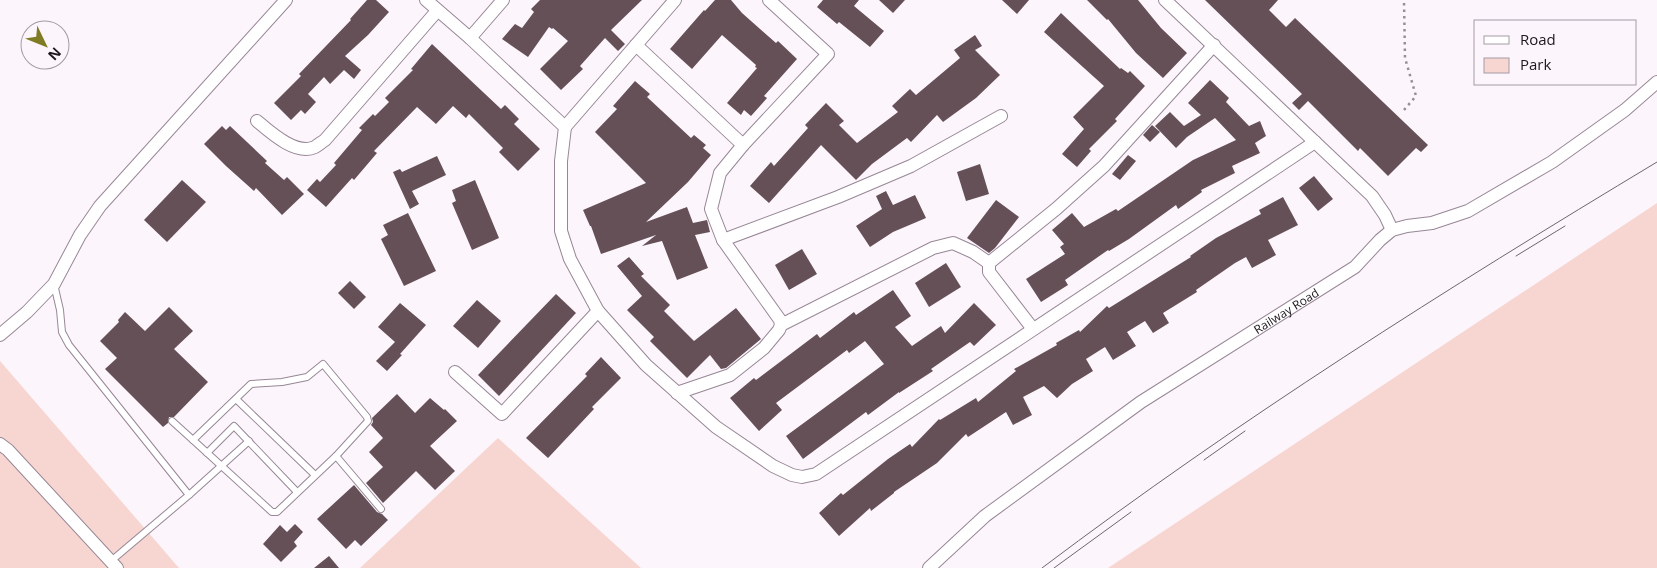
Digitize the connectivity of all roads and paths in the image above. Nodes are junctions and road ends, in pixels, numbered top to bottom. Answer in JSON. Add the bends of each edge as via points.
{"nodes":[{"id":1,"x":286,"y":0,"type":"edge"},
{"id":2,"x":426,"y":0,"type":"edge"},
{"id":3,"x":503,"y":0,"type":"edge"},
{"id":4,"x":675,"y":0,"type":"edge"},
{"id":5,"x":769,"y":0,"type":"edge"},
{"id":6,"x":1165,"y":0,"type":"edge"},
{"id":7,"x":1404,"y":0,"type":"edge"},
{"id":8,"x":437,"y":11,"type":"junction"},
{"id":9,"x":470,"y":38,"type":"junction"},
{"id":10,"x":636,"y":45,"type":"junction"},
{"id":11,"x":1214,"y":45,"type":"junction"},
{"id":12,"x":1657,"y":82,"type":"edge"},
{"id":13,"x":1404,"y":110,"type":"dead end"},
{"id":14,"x":1002,"y":116,"type":"dead end"},
{"id":15,"x":257,"y":120,"type":"dead end"},
{"id":16,"x":565,"y":126,"type":"junction"},
{"id":17,"x":1314,"y":142,"type":"junction"},
{"id":18,"x":742,"y":145,"type":"junction"},
{"id":19,"x":1392,"y":230,"type":"junction"},
{"id":20,"x":723,"y":240,"type":"junction"},
{"id":21,"x":988,"y":262,"type":"junction"},
{"id":22,"x":54,"y":284,"type":"junction"},
{"id":23,"x":598,"y":311,"type":"junction"},
{"id":24,"x":781,"y":325,"type":"junction"},
{"id":25,"x":1033,"y":330,"type":"junction"},
{"id":26,"x":0,"y":336,"type":"edge"},
{"id":27,"x":454,"y":372,"type":"dead end"},
{"id":28,"x":677,"y":393,"type":"junction"},
{"id":29,"x":236,"y":399,"type":"junction"},
{"id":30,"x":172,"y":421,"type":"dead end"},
{"id":31,"x":193,"y":440,"type":"junction"},
{"id":32,"x":249,"y":441,"type":"junction"},
{"id":33,"x":0,"y":444,"type":"edge"},
{"id":34,"x":207,"y":453,"type":"junction"},
{"id":35,"x":336,"y":456,"type":"junction"},
{"id":36,"x":221,"y":467,"type":"junction"},
{"id":37,"x":315,"y":474,"type":"junction"},
{"id":38,"x":297,"y":492,"type":"junction"},
{"id":39,"x":189,"y":496,"type":"junction"},
{"id":40,"x":381,"y":509,"type":"dead end"},
{"id":41,"x":114,"y":564,"type":"edge"},
{"id":42,"x":929,"y":568,"type":"edge"}],
"edges":[{"from":1,"to":22,"type":"street","via":[[100,206]]},
{"from":2,"to":8,"type":"street"},
{"from":3,"to":9,"type":"street"},
{"from":4,"to":10,"type":"street"},
{"from":5,"to":18,"type":"street","via":[[828,54]]},
{"from":6,"to":11,"type":"street"},
{"from":7,"to":13,"type":"path","via":[[1405,58],[1416,96]]},
{"from":8,"to":9,"type":"street"},
{"from":8,"to":15,"type":"street","via":[[325,140],[313,148],[296,148]]},
{"from":9,"to":16,"type":"street"},
{"from":10,"to":16,"type":"street"},
{"from":10,"to":18,"type":"street"},
{"from":11,"to":17,"type":"street"},
{"from":11,"to":21,"type":"street","via":[[1104,166],[1056,209]]},
{"from":12,"to":19,"type":"street","via":[[1625,110],[1552,162],[1468,211],[1432,223]]},
{"from":14,"to":20,"type":"street","via":[[911,166]]},
{"from":16,"to":23,"type":"street","via":[[561,162],[561,231],[570,260]]},
{"from":17,"to":19,"type":"street","via":[[1372,196]]},
{"from":17,"to":25,"type":"street"},
{"from":18,"to":20,"type":"street","via":[[720,173],[711,209]]},
{"from":19,"to":42,"type":"street","name":"Railway Road","via":[[1355,267],[1141,402],[1063,458],[985,516]]},
{"from":20,"to":24,"type":"street"},
{"from":21,"to":24,"type":"street","via":[[953,243],[933,248]]},
{"from":21,"to":25,"type":"street","via":[[989,272]]},
{"from":22,"to":26,"type":"street"},
{"from":22,"to":39,"type":"lane","via":[[62,332],[69,346]]},
{"from":23,"to":27,"type":"street","via":[[502,414]]},
{"from":23,"to":28,"type":"street","via":[[646,365]]},
{"from":24,"to":28,"type":"street","via":[[764,348],[730,375]]},
{"from":25,"to":28,"type":"street","via":[[816,474],[802,477],[773,466],[716,427]]},
{"from":29,"to":31,"type":"lane"},
{"from":29,"to":35,"type":"lane","via":[[251,384],[307,377],[323,364],[368,421]]},
{"from":29,"to":37,"type":"lane"},
{"from":30,"to":31,"type":"lane"},
{"from":31,"to":34,"type":"lane"},
{"from":32,"to":34,"type":"lane","via":[[234,426]]},
{"from":32,"to":36,"type":"lane"},
{"from":32,"to":38,"type":"lane"},
{"from":33,"to":41,"type":"street"},
{"from":34,"to":36,"type":"lane"},
{"from":35,"to":37,"type":"lane"},
{"from":35,"to":40,"type":"lane"},
{"from":36,"to":38,"type":"lane","via":[[272,512],[277,512]]},
{"from":36,"to":39,"type":"lane"},
{"from":37,"to":38,"type":"lane"},
{"from":39,"to":41,"type":"lane"}]}
